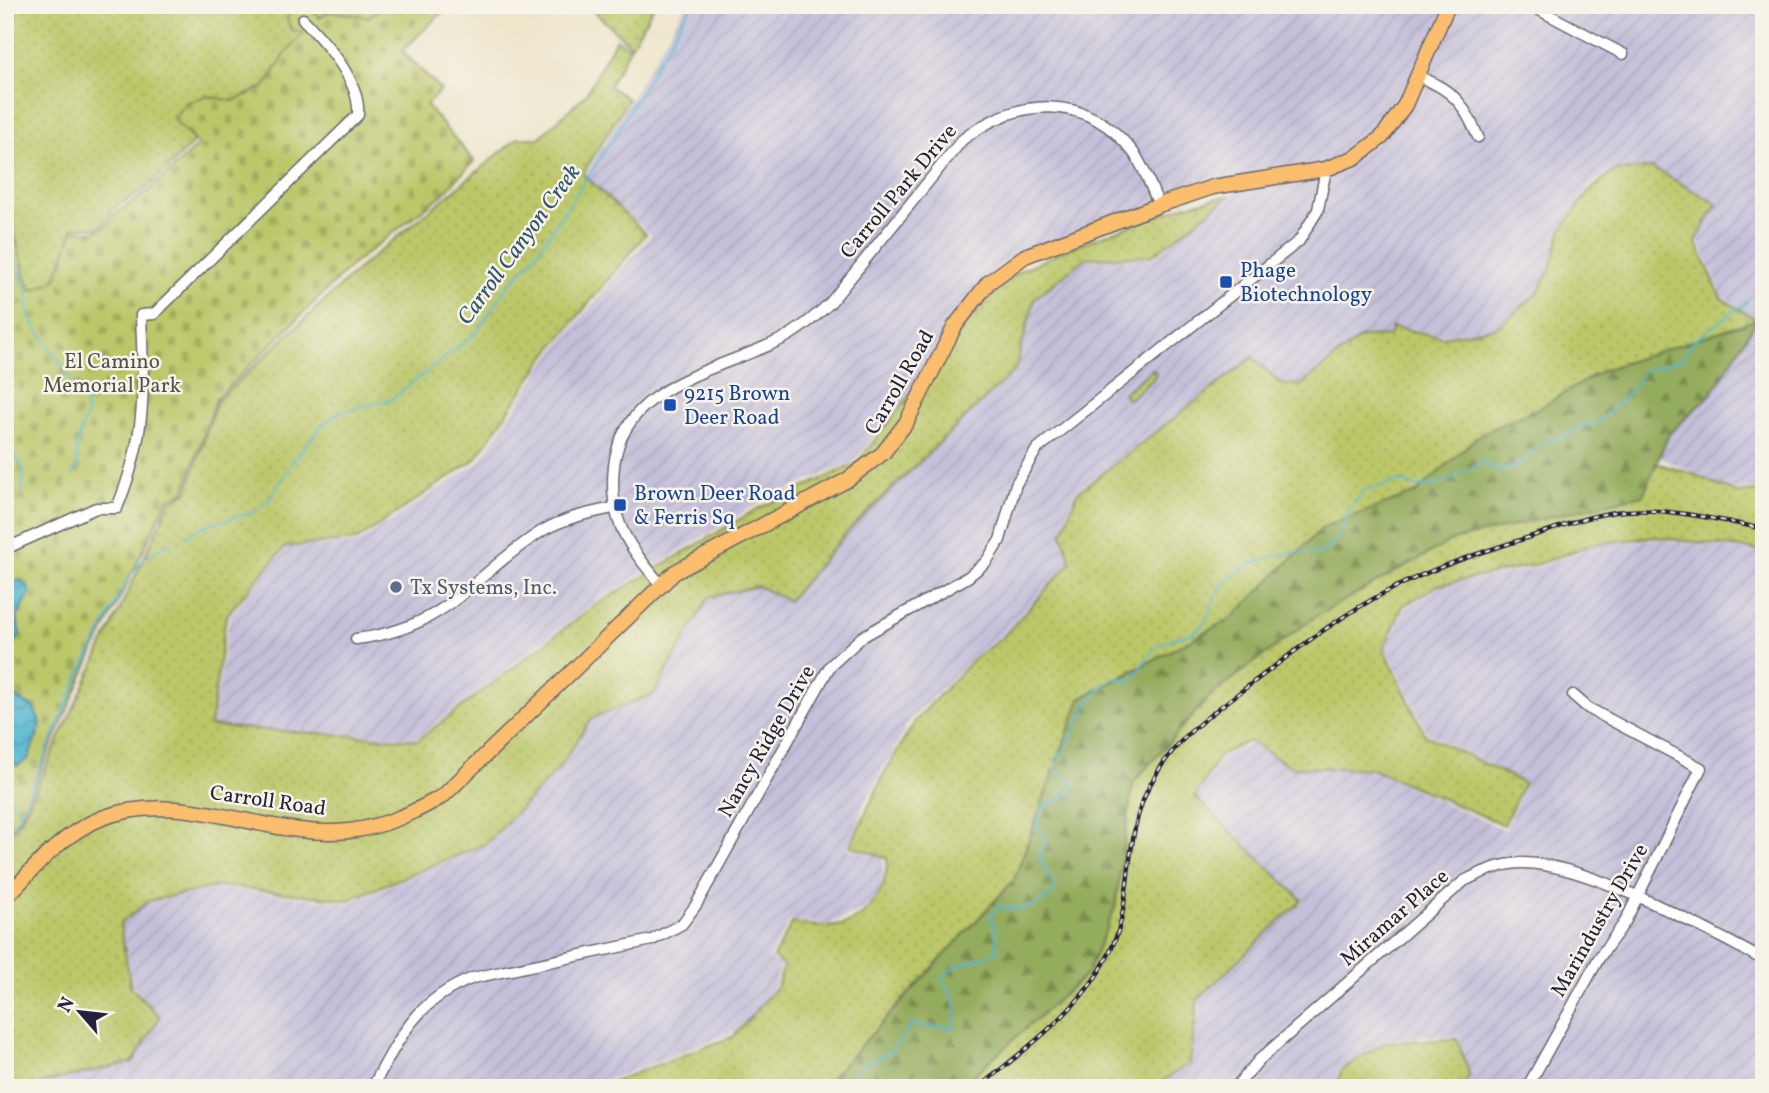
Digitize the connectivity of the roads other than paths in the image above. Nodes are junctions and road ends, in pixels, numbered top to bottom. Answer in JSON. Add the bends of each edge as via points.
{"nodes":[{"id":1,"x":1448,"y":5,"type":"edge"},
{"id":2,"x":1530,"y":5,"type":"edge"},
{"id":3,"x":303,"y":19,"type":"dead end"},
{"id":4,"x":1623,"y":54,"type":"dead end"},
{"id":5,"x":1418,"y":76,"type":"junction"},
{"id":6,"x":1478,"y":137,"type":"dead end"},
{"id":7,"x":1326,"y":169,"type":"junction"},
{"id":8,"x":1159,"y":205,"type":"junction"},
{"id":9,"x":613,"y":509,"type":"junction"},
{"id":10,"x":5,"y":549,"type":"edge"},
{"id":11,"x":660,"y":585,"type":"junction"},
{"id":12,"x":356,"y":639,"type":"dead end"},
{"id":13,"x":1573,"y":695,"type":"dead end"},
{"id":14,"x":1638,"y":898,"type":"junction"},
{"id":15,"x":5,"y":899,"type":"edge"},
{"id":16,"x":1764,"y":960,"type":"edge"},
{"id":17,"x":372,"y":1088,"type":"edge"},
{"id":18,"x":1235,"y":1088,"type":"edge"},
{"id":19,"x":1527,"y":1088,"type":"edge"}],
"edges":[{"from":1,"to":5,"type":"main road","name":"Carroll Road"},
{"from":2,"to":4,"type":"street"},
{"from":3,"to":10,"type":"street","via":[[342,68],[359,103],[358,115],[154,314],[141,315],[141,433],[117,508],[96,508]]},
{"from":5,"to":6,"type":"street","via":[[1446,87],[1468,112]]},
{"from":5,"to":7,"type":"main road","name":"Carroll Road","via":[[1405,105],[1382,137],[1356,157]]},
{"from":7,"to":8,"type":"main road","name":"Carroll Road","via":[[1213,187]]},
{"from":7,"to":17,"type":"street","name":"Nancy Ridge Drive","via":[[1318,210],[1299,241],[1037,449],[1017,484],[1000,540],[986,562],[968,577],[862,637],[830,667],[682,924],[652,940],[453,986],[414,1016]]},
{"from":8,"to":9,"type":"street","name":"Carroll Park Drive","via":[[1135,153],[1112,130],[1070,110],[1029,107],[983,123],[962,140],[810,322],[766,346],[672,385],[640,410],[623,434],[615,458]]},
{"from":8,"to":11,"type":"main road","name":"Carroll Road","via":[[1013,263],[971,301],[905,423],[883,453],[848,480],[691,562]]},
{"from":9,"to":11,"type":"street","via":[[632,550]]},
{"from":9,"to":12,"type":"street","via":[[562,521],[541,532],[422,623],[397,633]]},
{"from":11,"to":15,"type":"main road","name":"Carroll Road","via":[[466,778],[411,815],[348,831],[306,830],[160,808],[117,814],[89,825],[50,851]]},
{"from":13,"to":14,"type":"street","name":"Marindustry Drive","via":[[1588,708],[1701,768]]},
{"from":14,"to":16,"type":"street","name":"Miramar Place"},
{"from":14,"to":18,"type":"street","name":"Miramar Place","via":[[1549,865],[1519,863],[1482,872],[1464,881],[1259,1060]]},
{"from":14,"to":19,"type":"street","name":"Marindustry Drive"}]}
